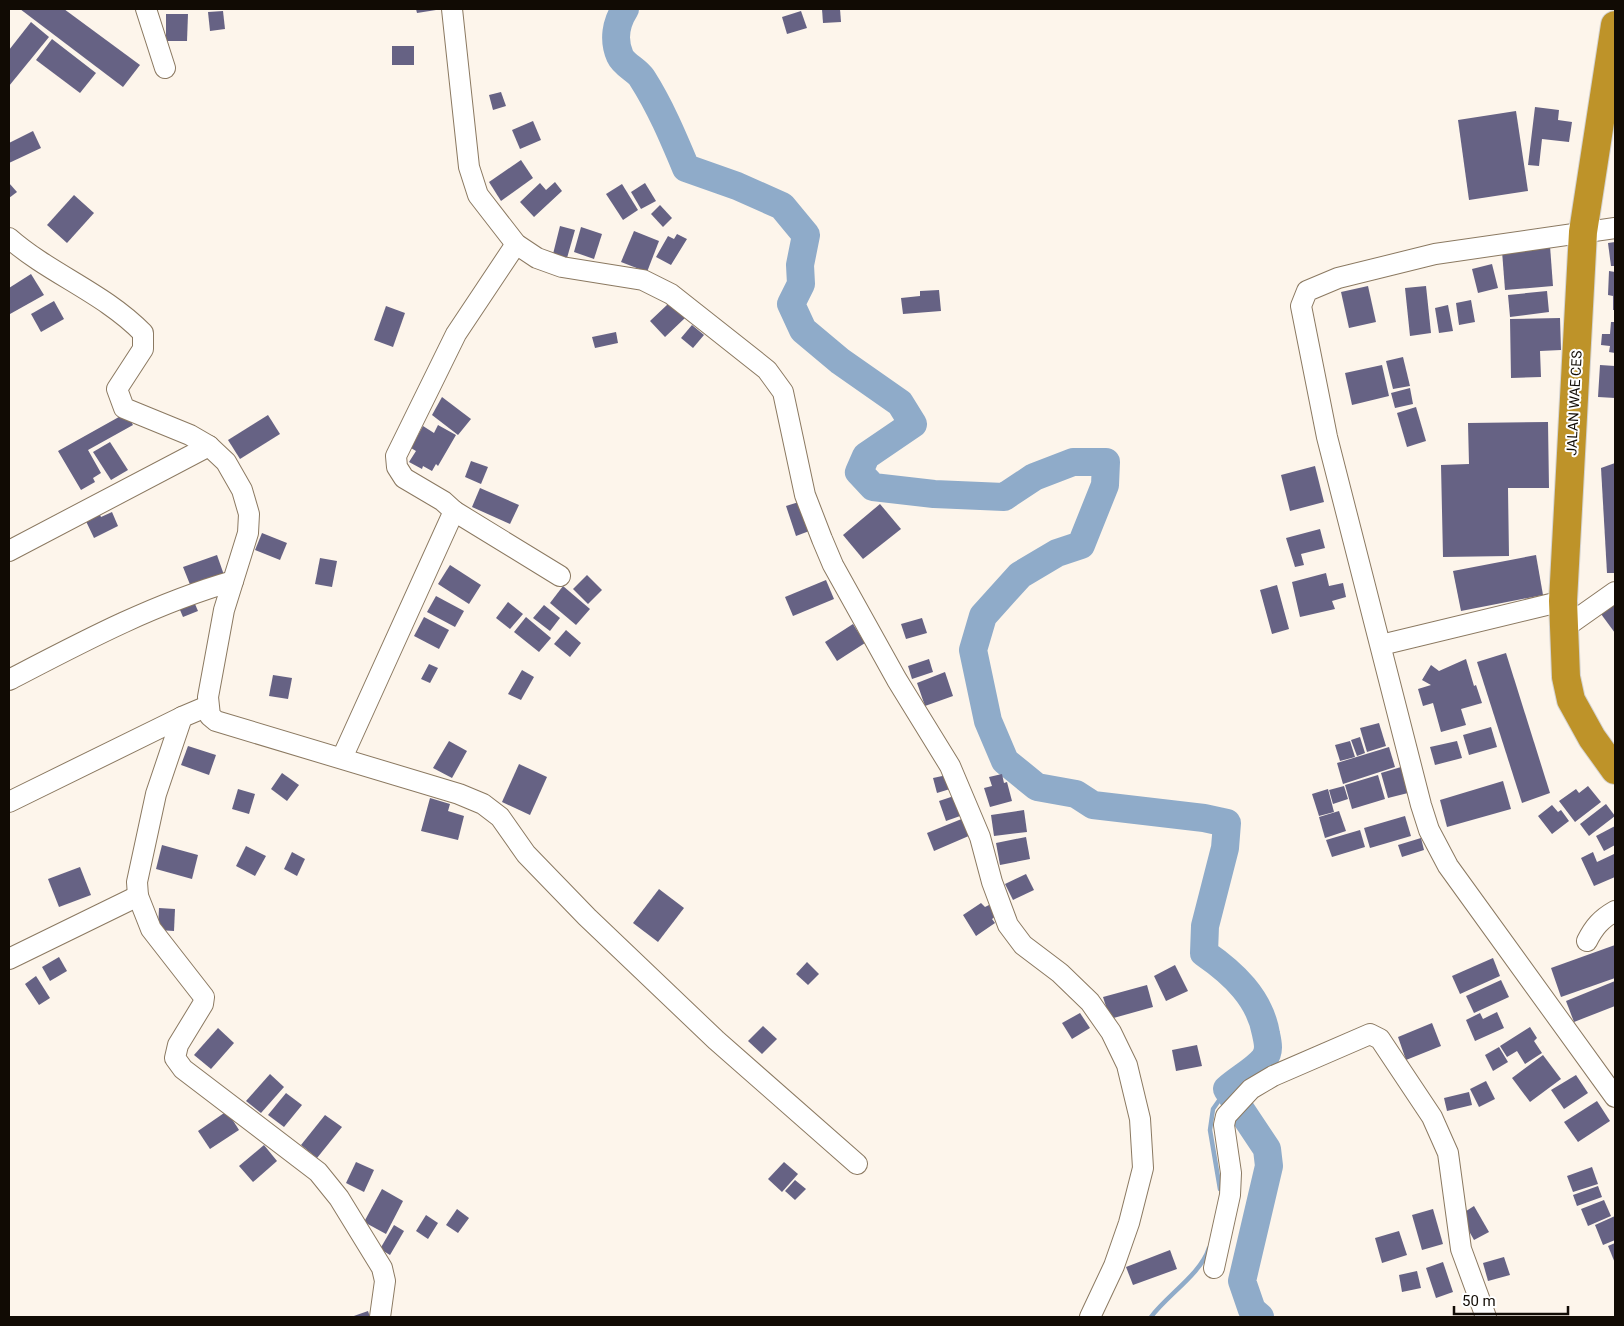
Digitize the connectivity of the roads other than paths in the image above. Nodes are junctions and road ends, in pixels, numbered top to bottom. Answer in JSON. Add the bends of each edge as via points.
{"nodes":[{"id":1,"x":146,"y":9,"type":"edge"},
{"id":2,"x":452,"y":9,"type":"edge"},
{"id":3,"x":1615,"y":25,"type":"edge"},
{"id":4,"x":165,"y":68,"type":"dead end"},
{"id":5,"x":1615,"y":228,"type":"edge"},
{"id":6,"x":1583,"y":232,"type":"junction"},
{"id":7,"x":9,"y":238,"type":"edge"},
{"id":8,"x":516,"y":244,"type":"junction"},
{"id":9,"x":208,"y":446,"type":"junction"},
{"id":10,"x":454,"y":511,"type":"junction"},
{"id":11,"x":9,"y":551,"type":"edge"},
{"id":12,"x":560,"y":576,"type":"dead end"},
{"id":13,"x":233,"y":581,"type":"junction"},
{"id":14,"x":1615,"y":592,"type":"edge"},
{"id":15,"x":1563,"y":601,"type":"junction"},
{"id":16,"x":1564,"y":628,"type":"junction"},
{"id":17,"x":1381,"y":646,"type":"junction"},
{"id":18,"x":9,"y":680,"type":"edge"},
{"id":19,"x":208,"y":706,"type":"junction"},
{"id":20,"x":182,"y":717,"type":"junction"},
{"id":21,"x":342,"y":758,"type":"junction"},
{"id":22,"x":1615,"y":770,"type":"edge"},
{"id":23,"x":9,"y":802,"type":"edge"},
{"id":24,"x":138,"y":896,"type":"junction"},
{"id":25,"x":1615,"y":911,"type":"edge"},
{"id":26,"x":1587,"y":942,"type":"dead end"},
{"id":27,"x":9,"y":959,"type":"edge"},
{"id":28,"x":1615,"y":1097,"type":"edge"},
{"id":29,"x":857,"y":1164,"type":"dead end"},
{"id":30,"x":1214,"y":1268,"type":"dead end"},
{"id":31,"x":380,"y":1317,"type":"edge"},
{"id":32,"x":1090,"y":1317,"type":"edge"},
{"id":33,"x":1486,"y":1317,"type":"edge"}],
"edges":[{"from":1,"to":4,"type":"street"},
{"from":2,"to":8,"type":"street","via":[[469,167],[478,195]]},
{"from":3,"to":6,"type":"highway","name":"JALAN WAE CES"},
{"from":5,"to":6,"type":"street"},
{"from":6,"to":15,"type":"highway","name":"JALAN WAE CES"},
{"from":6,"to":17,"type":"street","via":[[1435,254],[1338,278],[1307,291],[1303,298],[1305,331],[1327,437]]},
{"from":7,"to":9,"type":"street","via":[[21,249],[99,297],[142,333],[143,349],[117,389],[124,408],[190,434]]},
{"from":8,"to":10,"type":"street","via":[[456,334],[396,456],[397,467],[404,478]]},
{"from":8,"to":32,"type":"street","via":[[537,258],[562,267],[643,280],[671,294],[767,370],[783,392],[805,495],[822,539],[897,680],[950,766],[980,837],[1008,925],[1024,945],[1090,1002],[1111,1032],[1127,1065],[1140,1119],[1143,1168],[1114,1266]]},
{"from":9,"to":11,"type":"street"},
{"from":9,"to":13,"type":"street","via":[[226,462],[242,490],[249,514],[248,533]]},
{"from":10,"to":12,"type":"street"},
{"from":10,"to":21,"type":"street"},
{"from":13,"to":18,"type":"street","via":[[155,608]]},
{"from":13,"to":19,"type":"street","via":[[224,610]]},
{"from":14,"to":16,"type":"street"},
{"from":15,"to":16,"type":"highway","name":"JALAN WAE CES"},
{"from":15,"to":17,"type":"street"},
{"from":16,"to":22,"type":"highway","name":"JALAN WAE CES","via":[[1566,677],[1571,700]]},
{"from":17,"to":28,"type":"street","via":[[1429,830],[1448,866]]},
{"from":19,"to":20,"type":"street"},
{"from":19,"to":21,"type":"street","via":[[210,716],[216,721]]},
{"from":20,"to":23,"type":"street"},
{"from":20,"to":24,"type":"street","via":[[156,794],[137,882]]},
{"from":21,"to":29,"type":"street","via":[[459,794],[491,808],[526,854],[587,917],[716,1040]]},
{"from":24,"to":27,"type":"street"},
{"from":24,"to":31,"type":"street","via":[[151,928],[204,997],[176,1050],[177,1063],[318,1172],[339,1198],[382,1268],[385,1281]]},
{"from":25,"to":26,"type":"street","via":[[1592,929]]},
{"from":30,"to":33,"type":"street","via":[[1230,1195],[1226,1116],[1251,1089],[1273,1076],[1370,1034],[1380,1039],[1441,1135],[1451,1165],[1461,1249]]}]}
